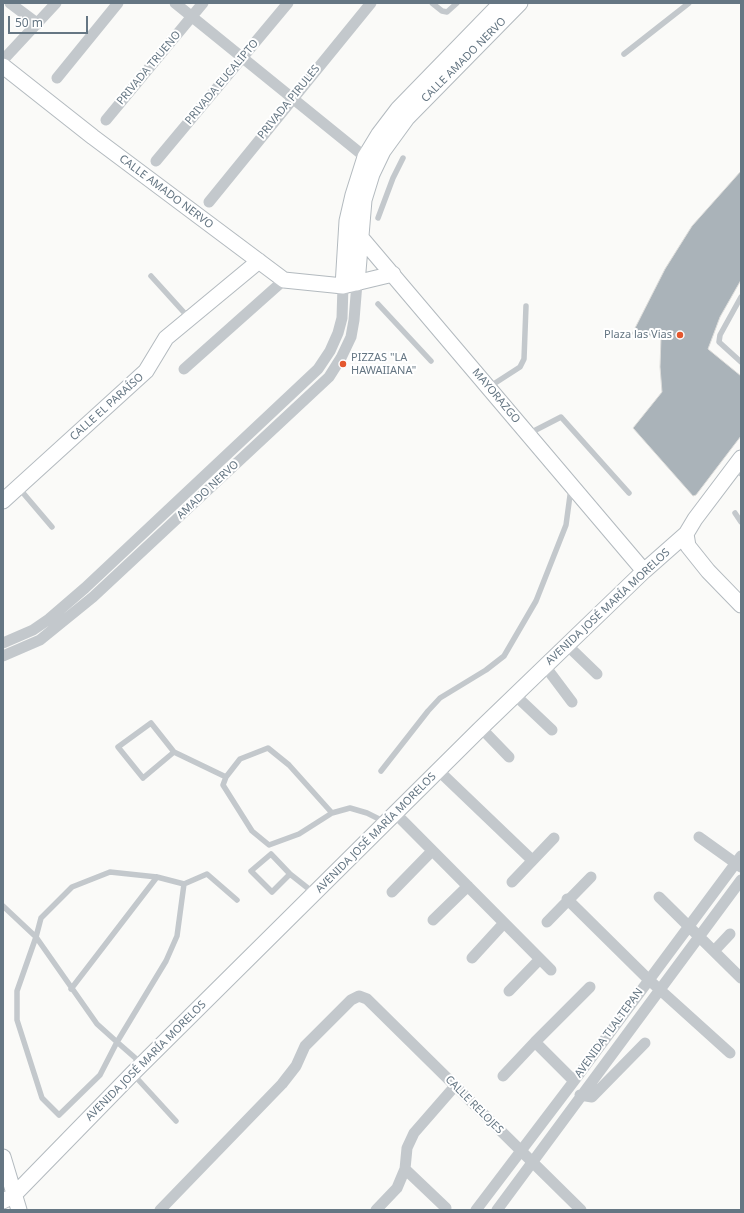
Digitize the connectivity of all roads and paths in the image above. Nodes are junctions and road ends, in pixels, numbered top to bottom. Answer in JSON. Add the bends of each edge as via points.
{"nodes":[{"id":1,"x":10,"y":3,"type":"edge"},
{"id":2,"x":56,"y":3,"type":"edge"},
{"id":3,"x":118,"y":3,"type":"edge"},
{"id":4,"x":175,"y":3,"type":"edge"},
{"id":5,"x":203,"y":3,"type":"edge"},
{"id":6,"x":288,"y":3,"type":"edge"},
{"id":7,"x":371,"y":3,"type":"edge"},
{"id":8,"x":432,"y":3,"type":"edge"},
{"id":9,"x":457,"y":3,"type":"edge"},
{"id":10,"x":501,"y":3,"type":"edge"},
{"id":11,"x":520,"y":3,"type":"edge"},
{"id":12,"x":689,"y":3,"type":"edge"},
{"id":13,"x":192,"y":16,"type":"junction"},
{"id":14,"x":38,"y":24,"type":"junction"},
{"id":15,"x":624,"y":54,"type":"dead end"},
{"id":16,"x":242,"y":57,"type":"junction"},
{"id":17,"x":4,"y":58,"type":"edge"},
{"id":18,"x":440,"y":74,"type":"junction"},
{"id":19,"x":57,"y":78,"type":"dead end"},
{"id":20,"x":293,"y":97,"type":"junction"},
{"id":21,"x":106,"y":120,"type":"dead end"},
{"id":22,"x":365,"y":157,"type":"junction"},
{"id":23,"x":403,"y":158,"type":"dead end"},
{"id":24,"x":156,"y":161,"type":"dead end"},
{"id":25,"x":209,"y":202,"type":"dead end"},
{"id":26,"x":378,"y":218,"type":"dead end"},
{"id":27,"x":347,"y":221,"type":"junction"},
{"id":28,"x":361,"y":236,"type":"junction"},
{"id":29,"x":259,"y":262,"type":"junction"},
{"id":30,"x":393,"y":274,"type":"junction"},
{"id":31,"x":151,"y":276,"type":"dead end"},
{"id":32,"x":284,"y":280,"type":"junction"},
{"id":33,"x":350,"y":284,"type":"junction"},
{"id":34,"x":741,"y":297,"type":"edge"},
{"id":35,"x":378,"y":304,"type":"dead end"},
{"id":36,"x":526,"y":306,"type":"dead end"},
{"id":37,"x":189,"y":318,"type":"junction"},
{"id":38,"x":431,"y":361,"type":"dead end"},
{"id":39,"x":741,"y":362,"type":"edge"},
{"id":40,"x":184,"y":370,"type":"dead end"},
{"id":41,"x":488,"y":387,"type":"junction"},
{"id":42,"x":528,"y":434,"type":"junction"},
{"id":43,"x":738,"y":467,"type":"edge"},
{"id":44,"x":571,"y":485,"type":"junction"},
{"id":45,"x":18,"y":487,"type":"junction"},
{"id":46,"x":630,"y":493,"type":"dead end"},
{"id":47,"x":3,"y":501,"type":"edge"},
{"id":48,"x":735,"y":513,"type":"dead end"},
{"id":49,"x":741,"y":522,"type":"edge"},
{"id":50,"x":52,"y":527,"type":"dead end"},
{"id":51,"x":686,"y":534,"type":"junction"},
{"id":52,"x":644,"y":571,"type":"junction"},
{"id":53,"x":741,"y":605,"type":"edge"},
{"id":54,"x":3,"y":643,"type":"edge"},
{"id":55,"x":567,"y":645,"type":"junction"},
{"id":56,"x":3,"y":656,"type":"edge"},
{"id":57,"x":545,"y":666,"type":"junction"},
{"id":58,"x":598,"y":674,"type":"dead end"},
{"id":59,"x":515,"y":695,"type":"junction"},
{"id":60,"x":572,"y":702,"type":"dead end"},
{"id":61,"x":480,"y":728,"type":"junction"},
{"id":62,"x":552,"y":730,"type":"dead end"},
{"id":63,"x":174,"y":752,"type":"junction"},
{"id":64,"x":509,"y":757,"type":"dead end"},
{"id":65,"x":381,"y":771,"type":"dead end"},
{"id":66,"x":439,"y":771,"type":"junction"},
{"id":67,"x":226,"y":777,"type":"junction"},
{"id":68,"x":332,"y":813,"type":"junction"},
{"id":69,"x":390,"y":818,"type":"junction"},
{"id":70,"x":699,"y":837,"type":"dead end"},
{"id":71,"x":554,"y":838,"type":"dead end"},
{"id":72,"x":432,"y":851,"type":"junction"},
{"id":73,"x":532,"y":860,"type":"junction"},
{"id":74,"x":739,"y":862,"type":"edge"},
{"id":75,"x":290,"y":874,"type":"junction"},
{"id":76,"x":157,"y":877,"type":"junction"},
{"id":77,"x":591,"y":877,"type":"dead end"},
{"id":78,"x":741,"y":880,"type":"edge"},
{"id":79,"x":512,"y":882,"type":"dead end"},
{"id":80,"x":184,"y":884,"type":"junction"},
{"id":81,"x":468,"y":886,"type":"junction"},
{"id":82,"x":392,"y":892,"type":"dead end"},
{"id":83,"x":315,"y":894,"type":"junction"},
{"id":84,"x":659,"y":897,"type":"dead end"},
{"id":85,"x":567,"y":899,"type":"junction"},
{"id":86,"x":237,"y":900,"type":"dead end"},
{"id":87,"x":3,"y":906,"type":"edge"},
{"id":88,"x":433,"y":920,"type":"dead end"},
{"id":89,"x":547,"y":922,"type":"dead end"},
{"id":90,"x":504,"y":923,"type":"junction"},
{"id":91,"x":689,"y":926,"type":"junction"},
{"id":92,"x":730,"y":934,"type":"dead end"},
{"id":93,"x":699,"y":936,"type":"junction"},
{"id":94,"x":36,"y":937,"type":"junction"},
{"id":95,"x":714,"y":951,"type":"junction"},
{"id":96,"x":472,"y":958,"type":"dead end"},
{"id":97,"x":540,"y":959,"type":"junction"},
{"id":98,"x":551,"y":970,"type":"dead end"},
{"id":99,"x":741,"y":978,"type":"edge"},
{"id":100,"x":648,"y":979,"type":"junction"},
{"id":101,"x":590,"y":987,"type":"dead end"},
{"id":102,"x":71,"y":989,"type":"junction"},
{"id":103,"x":659,"y":989,"type":"junction"},
{"id":104,"x":509,"y":991,"type":"dead end"},
{"id":105,"x":117,"y":1042,"type":"junction"},
{"id":106,"x":535,"y":1042,"type":"junction"},
{"id":107,"x":645,"y":1043,"type":"dead end"},
{"id":108,"x":730,"y":1053,"type":"dead end"},
{"id":109,"x":137,"y":1069,"type":"junction"},
{"id":110,"x":503,"y":1076,"type":"dead end"},
{"id":111,"x":574,"y":1081,"type":"junction"},
{"id":112,"x":455,"y":1086,"type":"junction"},
{"id":113,"x":580,"y":1095,"type":"junction"},
{"id":114,"x":176,"y":1121,"type":"dead end"},
{"id":115,"x":521,"y":1151,"type":"junction"},
{"id":116,"x":3,"y":1157,"type":"edge"},
{"id":117,"x":532,"y":1161,"type":"junction"},
{"id":118,"x":405,"y":1169,"type":"junction"},
{"id":119,"x":8,"y":1198,"type":"edge"},
{"id":120,"x":446,"y":1208,"type":"dead end"},
{"id":121,"x":19,"y":1210,"type":"edge"},
{"id":122,"x":160,"y":1210,"type":"edge"},
{"id":123,"x":376,"y":1210,"type":"edge"},
{"id":124,"x":476,"y":1210,"type":"edge"},
{"id":125,"x":497,"y":1210,"type":"edge"},
{"id":126,"x":581,"y":1210,"type":"edge"}],
"edges":[{"from":1,"to":14,"type":"street"},
{"from":2,"to":14,"type":"street"},
{"from":3,"to":19,"type":"street"},
{"from":4,"to":13,"type":"street"},
{"from":5,"to":13,"type":"street","name":"PRIVADA TRUENO"},
{"from":6,"to":16,"type":"street","name":"PRIVADA EUCALIPTO"},
{"from":7,"to":20,"type":"street","name":"PRIVADA PIRULES"},
{"from":8,"to":9,"type":"lane","via":[[447,12]]},
{"from":10,"to":18,"type":"main road","name":"CALLE AMADO NERVO"},
{"from":11,"to":18,"type":"main road","name":"CALLE AMADO NERVO"},
{"from":12,"to":15,"type":"lane"},
{"from":13,"to":16,"type":"street"},
{"from":13,"to":21,"type":"street","name":"PRIVADA TRUENO"},
{"from":14,"to":17,"type":"street"},
{"from":16,"to":20,"type":"street"},
{"from":16,"to":24,"type":"street","name":"PRIVADA EUCALIPTO"},
{"from":17,"to":29,"type":"main road","name":"CALLE AMADO NERVO","via":[[93,137]]},
{"from":18,"to":22,"type":"main road","name":"CALLE AMADO NERVO","via":[[398,109]]},
{"from":18,"to":28,"type":"main road","name":"CALLE AMADO NERVO","via":[[383,151],[364,200]]},
{"from":20,"to":22,"type":"street"},
{"from":20,"to":25,"type":"street","name":"PRIVADA PIRULES"},
{"from":22,"to":27,"type":"main road","name":"CALLE AMADO NERVO"},
{"from":23,"to":26,"type":"lane"},
{"from":27,"to":28,"type":"main road","name":"MAYORAZGO"},
{"from":27,"to":33,"type":"main road","name":"CALLE AMADO NERVO"},
{"from":28,"to":30,"type":"main road","name":"MAYORAZGO"},
{"from":28,"to":33,"type":"main road","name":"CALLE AMADO NERVO"},
{"from":29,"to":32,"type":"main road","name":"CALLE AMADO NERVO"},
{"from":29,"to":37,"type":"main road","name":"CALLE EL PARAÍSO"},
{"from":30,"to":33,"type":"main road"},
{"from":30,"to":41,"type":"main road","name":"MAYORAZGO"},
{"from":31,"to":37,"type":"lane"},
{"from":32,"to":33,"type":"main road","name":"CALLE AMADO NERVO"},
{"from":32,"to":40,"type":"street"},
{"from":33,"to":54,"type":"street","name":"AMADO NERVO","via":[[338,333],[318,369],[85,588],[33,630]]},
{"from":33,"to":56,"type":"street","name":"AMADO NERVO","via":[[354,320],[351,337],[329,377],[86,602],[40,640]]},
{"from":34,"to":39,"type":"lane","via":[[720,335],[719,342]]},
{"from":35,"to":38,"type":"lane"},
{"from":36,"to":41,"type":"lane","via":[[524,359],[520,367]]},
{"from":37,"to":45,"type":"main road","name":"CALLE EL PARAÍSO","via":[[166,338],[146,371]]},
{"from":41,"to":42,"type":"main road","name":"MAYORAZGO"},
{"from":42,"to":44,"type":"main road","name":"MAYORAZGO"},
{"from":42,"to":46,"type":"lane","via":[[561,417]]},
{"from":43,"to":51,"type":"main road","name":"AVENIDA JOSÉ MARÍA MORELOS"},
{"from":44,"to":52,"type":"main road","name":"MAYORAZGO"},
{"from":44,"to":65,"type":"lane","via":[[566,525],[536,601],[504,656],[440,698]]},
{"from":45,"to":47,"type":"main road","name":"CALLE EL PARAÍSO"},
{"from":45,"to":50,"type":"lane"},
{"from":48,"to":49,"type":"lane"},
{"from":51,"to":52,"type":"main road","name":"AVENIDA JOSÉ MARÍA MORELOS"},
{"from":51,"to":53,"type":"main road","via":[[688,546]]},
{"from":52,"to":55,"type":"main road","name":"AVENIDA JOSÉ MARÍA MORELOS"},
{"from":55,"to":57,"type":"main road","name":"AVENIDA JOSÉ MARÍA MORELOS"},
{"from":55,"to":58,"type":"street"},
{"from":57,"to":59,"type":"main road","name":"AVENIDA JOSÉ MARÍA MORELOS"},
{"from":57,"to":60,"type":"street"},
{"from":59,"to":61,"type":"main road","name":"AVENIDA JOSÉ MARÍA MORELOS"},
{"from":59,"to":62,"type":"street"},
{"from":61,"to":64,"type":"street"},
{"from":61,"to":66,"type":"main road","name":"AVENIDA JOSÉ MARÍA MORELOS"},
{"from":63,"to":63,"type":"lane","via":[[143,778],[118,747],[151,723]]},
{"from":63,"to":67,"type":"lane"},
{"from":66,"to":69,"type":"main road","name":"AVENIDA JOSÉ MARÍA MORELOS"},
{"from":66,"to":73,"type":"street"},
{"from":67,"to":68,"type":"lane","via":[[240,759],[268,748],[289,765]]},
{"from":67,"to":68,"type":"lane","via":[[223,785],[252,831],[269,845],[299,834]]},
{"from":68,"to":69,"type":"lane","via":[[350,808]]},
{"from":69,"to":72,"type":"street"},
{"from":69,"to":83,"type":"main road","name":"AVENIDA JOSÉ MARÍA MORELOS"},
{"from":70,"to":74,"type":"street"},
{"from":71,"to":73,"type":"street"},
{"from":72,"to":81,"type":"street"},
{"from":72,"to":82,"type":"street"},
{"from":73,"to":79,"type":"street"},
{"from":74,"to":91,"type":"street","name":"AVENIDA TLALTEPAN"},
{"from":75,"to":75,"type":"lane","via":[[271,854],[251,872],[272,892]]},
{"from":75,"to":83,"type":"lane"},
{"from":76,"to":80,"type":"lane"},
{"from":76,"to":94,"type":"lane","via":[[110,872],[72,887],[41,918]]},
{"from":76,"to":102,"type":"lane"},
{"from":77,"to":85,"type":"street"},
{"from":78,"to":93,"type":"street","name":"AVENIDA TLALTEPAN"},
{"from":80,"to":86,"type":"lane","via":[[207,874]]},
{"from":80,"to":105,"type":"lane","via":[[177,936],[166,961]]},
{"from":81,"to":88,"type":"street"},
{"from":81,"to":90,"type":"street"},
{"from":83,"to":109,"type":"main road","name":"AVENIDA JOSÉ MARÍA MORELOS"},
{"from":84,"to":91,"type":"street"},
{"from":85,"to":89,"type":"street"},
{"from":85,"to":100,"type":"street"},
{"from":87,"to":94,"type":"lane"},
{"from":90,"to":96,"type":"street"},
{"from":90,"to":97,"type":"street"},
{"from":91,"to":93,"type":"street"},
{"from":91,"to":100,"type":"street","name":"AVENIDA TLALTEPAN"},
{"from":92,"to":95,"type":"street"},
{"from":93,"to":95,"type":"street"},
{"from":93,"to":103,"type":"street","name":"AVENIDA TLALTEPAN"},
{"from":94,"to":102,"type":"lane"},
{"from":94,"to":105,"type":"lane","via":[[17,991],[17,1020],[42,1098],[59,1115],[100,1074]]},
{"from":95,"to":99,"type":"street"},
{"from":97,"to":98,"type":"street"},
{"from":97,"to":104,"type":"street"},
{"from":100,"to":103,"type":"street"},
{"from":100,"to":111,"type":"street","name":"AVENIDA TLALTEPAN"},
{"from":101,"to":106,"type":"street"},
{"from":102,"to":105,"type":"lane","via":[[97,1024]]},
{"from":103,"to":108,"type":"street"},
{"from":103,"to":113,"type":"street","name":"AVENIDA TLALTEPAN"},
{"from":105,"to":109,"type":"lane"},
{"from":106,"to":110,"type":"street"},
{"from":106,"to":111,"type":"street"},
{"from":107,"to":113,"type":"street","via":[[592,1097]]},
{"from":109,"to":114,"type":"lane"},
{"from":109,"to":119,"type":"main road","name":"AVENIDA JOSÉ MARÍA MORELOS"},
{"from":111,"to":115,"type":"street","name":"AVENIDA TLALTEPAN"},
{"from":112,"to":115,"type":"street","name":"CALLE RELOJES"},
{"from":112,"to":118,"type":"street","via":[[414,1133],[407,1148]]},
{"from":112,"to":122,"type":"street","name":"CALLE RELOJES","via":[[367,999],[359,996],[351,1000],[305,1046],[296,1066],[282,1084]]},
{"from":113,"to":117,"type":"street","name":"AVENIDA TLALTEPAN"},
{"from":115,"to":117,"type":"street","name":"CALLE RELOJES"},
{"from":115,"to":124,"type":"street","name":"AVENIDA TLALTEPAN"},
{"from":116,"to":119,"type":"main road"},
{"from":117,"to":125,"type":"street","name":"AVENIDA TLALTEPAN"},
{"from":117,"to":126,"type":"street","name":"CALLE RELOJES"},
{"from":118,"to":120,"type":"street"},
{"from":118,"to":123,"type":"street","via":[[396,1188]]},
{"from":119,"to":121,"type":"main road"}]}
